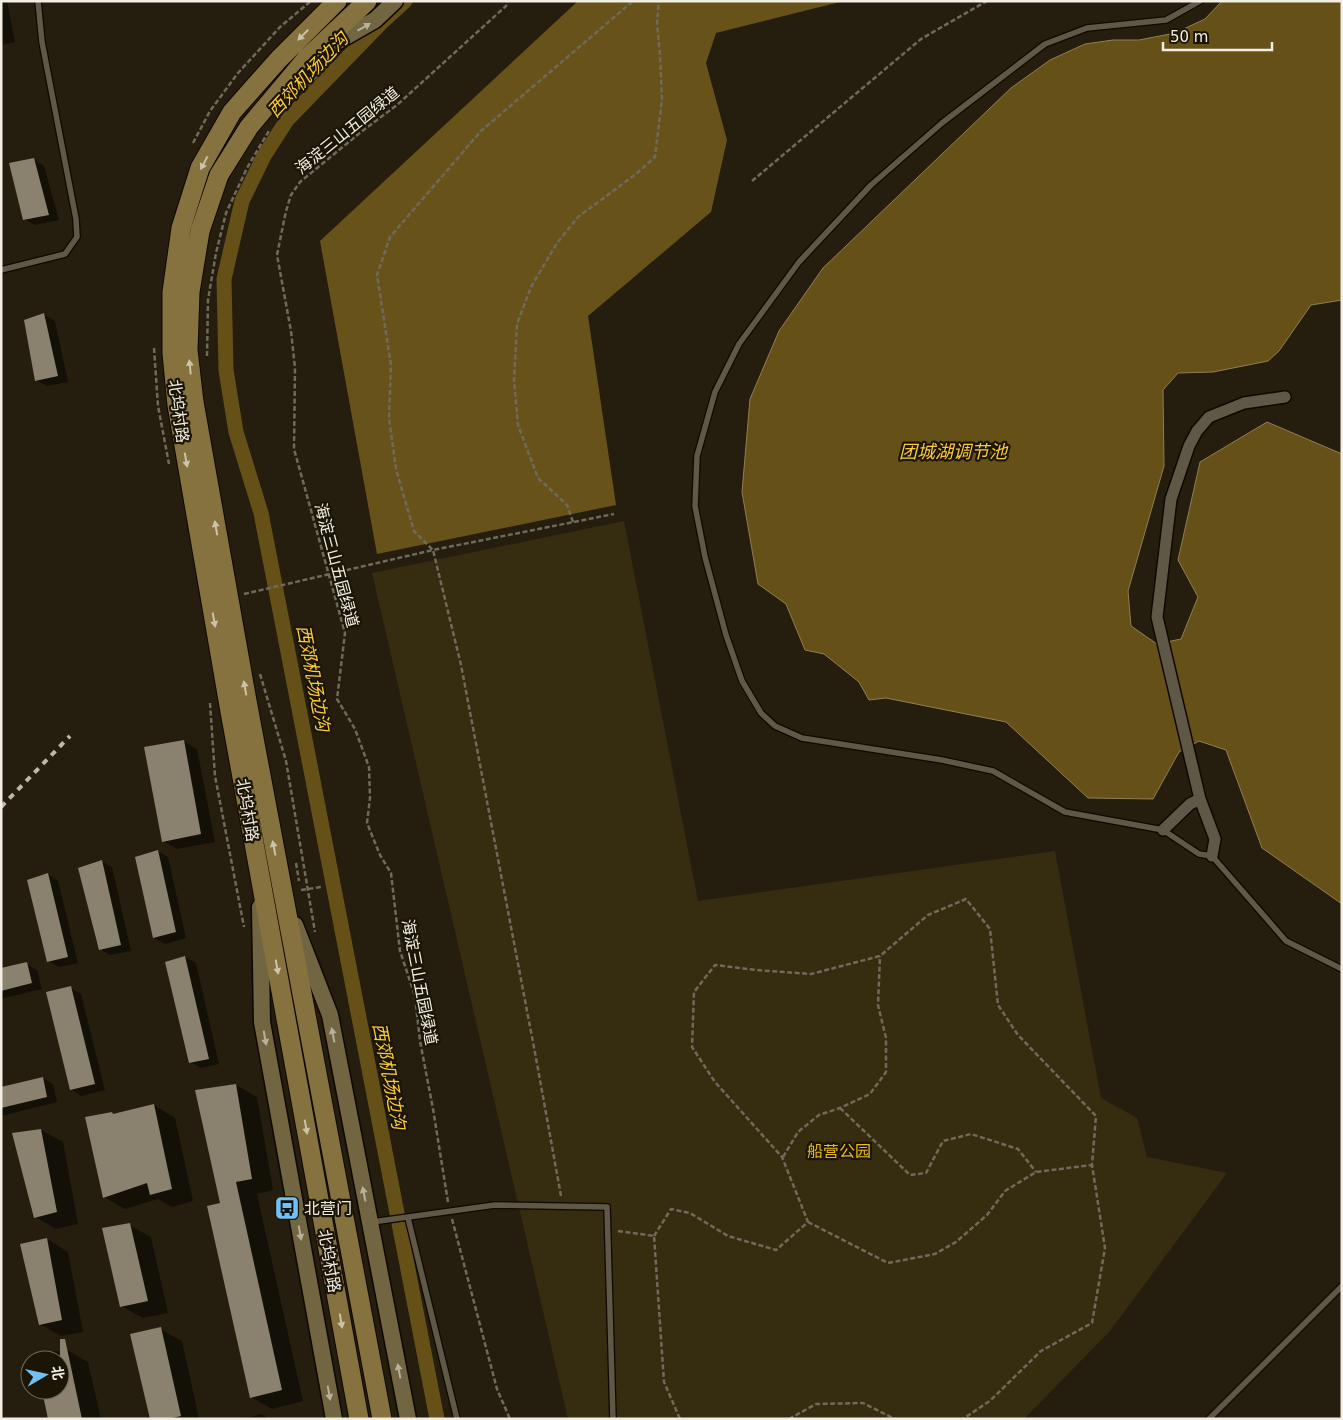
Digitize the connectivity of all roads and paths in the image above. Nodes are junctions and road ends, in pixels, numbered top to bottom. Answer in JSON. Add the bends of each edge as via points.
{"nodes":[{"id":1,"x":38,"y":1,"type":"edge"},
{"id":2,"x":338,"y":1,"type":"edge"},
{"id":3,"x":366,"y":1,"type":"edge"},
{"id":4,"x":396,"y":1,"type":"edge"},
{"id":5,"x":508,"y":1,"type":"edge"},
{"id":6,"x":633,"y":1,"type":"edge"},
{"id":7,"x":659,"y":1,"type":"edge"},
{"id":8,"x":987,"y":1,"type":"edge"},
{"id":9,"x":1200,"y":1,"type":"edge"},
{"id":10,"x":306,"y":59,"type":"junction"},
{"id":11,"x":329,"y":64,"type":"dead end"},
{"id":12,"x":304,"y":90,"type":"dead end"},
{"id":13,"x":274,"y":124,"type":"dead end"},
{"id":14,"x":752,"y":181,"type":"dead end"},
{"id":15,"x":1,"y":270,"type":"edge"},
{"id":16,"x":207,"y":364,"type":"dead end"},
{"id":17,"x":1285,"y":397,"type":"dead end"},
{"id":18,"x":614,"y":514,"type":"dead end"},
{"id":19,"x":572,"y":522,"type":"junction"},
{"id":20,"x":433,"y":550,"type":"junction"},
{"id":21,"x":327,"y":574,"type":"junction"},
{"id":22,"x":245,"y":601,"type":"dead end"},
{"id":23,"x":259,"y":670,"type":"dead end"},
{"id":24,"x":1200,"y":799,"type":"junction"},
{"id":25,"x":1163,"y":830,"type":"junction"},
{"id":26,"x":1212,"y":856,"type":"junction"},
{"id":27,"x":259,"y":868,"type":"junction"},
{"id":28,"x":320,"y":887,"type":"dead end"},
{"id":29,"x":308,"y":889,"type":"junction"},
{"id":30,"x":292,"y":893,"type":"junction"},
{"id":31,"x":316,"y":937,"type":"dead end"},
{"id":32,"x":880,"y":956,"type":"junction"},
{"id":33,"x":1342,"y":969,"type":"edge"},
{"id":34,"x":840,"y":1108,"type":"junction"},
{"id":35,"x":782,"y":1157,"type":"junction"},
{"id":36,"x":1092,"y":1166,"type":"junction"},
{"id":37,"x":1036,"y":1172,"type":"junction"},
{"id":38,"x":563,"y":1206,"type":"junction"},
{"id":39,"x":450,"y":1212,"type":"junction"},
{"id":40,"x":406,"y":1218,"type":"junction"},
{"id":41,"x":370,"y":1222,"type":"junction"},
{"id":42,"x":808,"y":1222,"type":"junction"},
{"id":43,"x":606,"y":1230,"type":"junction"},
{"id":44,"x":654,"y":1236,"type":"junction"},
{"id":45,"x":1342,"y":1286,"type":"edge"},
{"id":46,"x":334,"y":1419,"type":"edge"},
{"id":47,"x":359,"y":1419,"type":"edge"},
{"id":48,"x":382,"y":1419,"type":"edge"},
{"id":49,"x":408,"y":1419,"type":"edge"},
{"id":50,"x":457,"y":1419,"type":"edge"},
{"id":51,"x":510,"y":1419,"type":"edge"},
{"id":52,"x":613,"y":1419,"type":"edge"},
{"id":53,"x":680,"y":1419,"type":"edge"},
{"id":54,"x":788,"y":1419,"type":"edge"},
{"id":55,"x":895,"y":1419,"type":"edge"},
{"id":56,"x":963,"y":1419,"type":"edge"},
{"id":57,"x":1209,"y":1419,"type":"edge"}],
"edges":[{"from":1,"to":15,"type":"lane","via":[[42,42],[77,237],[66,254]]},
{"from":2,"to":27,"type":"main road","name":"北坞村路","one_way":true,"via":[[279,59],[232,112],[200,168],[181,228],[172,292],[176,405]]},
{"from":3,"to":10,"type":"main road","name":"北坞村路"},
{"from":10,"to":4,"type":"street","name":"北坞村路","one_way":true,"via":[[375,20]]},
{"from":5,"to":21,"type":"path","name":"海淀三山五园绿道","via":[[398,105],[300,182],[291,195],[277,255],[295,368],[294,449]]},
{"from":6,"to":20,"type":"path","via":[[481,131],[390,237],[377,275],[391,366],[389,418],[396,469],[414,531]]},
{"from":7,"to":19,"type":"path","via":[[657,23],[662,99],[655,157],[578,217],[557,243],[531,287],[517,324],[514,380],[518,425],[538,478],[567,505]]},
{"from":8,"to":14,"type":"path","via":[[921,39]]},
{"from":9,"to":25,"type":"lane","via":[[1166,20],[1087,28],[1045,44],[942,123],[871,185],[799,262],[739,344],[715,392],[697,456],[695,506],[704,557],[726,634],[742,682],[761,713],[775,726],[802,738],[993,771],[1065,812]]},
{"from":30,"to":10,"type":"main road","name":"北坞村路","one_way":true,"via":[[194,402],[188,350],[190,292],[200,230],[219,175],[249,127]]},
{"from":11,"to":12,"type":"path"},
{"from":13,"to":16,"type":"path","via":[[246,168],[226,213],[208,300]]},
{"from":17,"to":24,"type":"street","via":[[1244,403],[1209,418],[1197,430],[1189,446],[1171,499],[1157,617]]},
{"from":18,"to":19,"type":"path"},
{"from":19,"to":20,"type":"path"},
{"from":20,"to":21,"type":"path"},
{"from":20,"to":38,"type":"path","via":[[468,702]]},
{"from":21,"to":22,"type":"path","via":[[244,594]]},
{"from":21,"to":39,"type":"path","name":"海淀三山五园绿道","via":[[345,633],[337,699],[355,729],[369,767],[367,822],[391,873],[400,951],[415,996]]},
{"from":23,"to":29,"type":"path","via":[[286,761]]},
{"from":24,"to":25,"type":"street","via":[[1190,804]]},
{"from":24,"to":26,"type":"street","via":[[1215,839]]},
{"from":25,"to":26,"type":"lane","via":[[1199,854]]},
{"from":26,"to":33,"type":"lane","via":[[1286,941]]},
{"from":27,"to":46,"type":"street","name":"北坞村路","one_way":true,"via":[[262,1022]]},
{"from":27,"to":47,"type":"main road","name":"北坞村路","one_way":true},
{"from":28,"to":29,"type":"path"},
{"from":29,"to":30,"type":"path"},
{"from":29,"to":31,"type":"path"},
{"from":41,"to":30,"type":"street","name":"北坞村路","one_way":true,"via":[[330,1015]]},
{"from":30,"to":48,"type":"main road","name":"北坞村路"},
{"from":32,"to":34,"type":"path","via":[[878,1005],[886,1038],[886,1072],[870,1094]]},
{"from":32,"to":35,"type":"path","via":[[812,974],[715,965],[694,992],[692,1047],[715,1082]]},
{"from":32,"to":36,"type":"path","via":[[928,915],[966,898],[990,928],[998,1005],[1018,1035],[1096,1116]]},
{"from":34,"to":35,"type":"path","via":[[819,1115],[798,1132]]},
{"from":34,"to":37,"type":"path","via":[[910,1175],[926,1173],[943,1141],[972,1134],[1018,1149]]},
{"from":35,"to":42,"type":"path"},
{"from":36,"to":37,"type":"path"},
{"from":36,"to":56,"type":"path","via":[[1105,1248],[1092,1323],[1041,1351],[991,1400]]},
{"from":37,"to":42,"type":"path","via":[[1005,1191],[987,1215],[956,1242],[934,1254],[888,1263]]},
{"from":38,"to":39,"type":"lane","via":[[495,1205]]},
{"from":38,"to":43,"type":"lane","via":[[607,1207]]},
{"from":39,"to":40,"type":"lane"},
{"from":39,"to":51,"type":"path","name":"海淀三山五园绿道","via":[[497,1389]]},
{"from":40,"to":41,"type":"lane"},
{"from":40,"to":50,"type":"lane"},
{"from":49,"to":41,"type":"street","name":"北坞村路","one_way":true},
{"from":42,"to":44,"type":"path","via":[[776,1250],[728,1236],[690,1213],[670,1209]]},
{"from":43,"to":44,"type":"path"},
{"from":43,"to":52,"type":"lane"},
{"from":44,"to":53,"type":"path","via":[[664,1382]]},
{"from":45,"to":57,"type":"lane"},
{"from":54,"to":55,"type":"path","via":[[816,1404],[864,1403]]}]}
